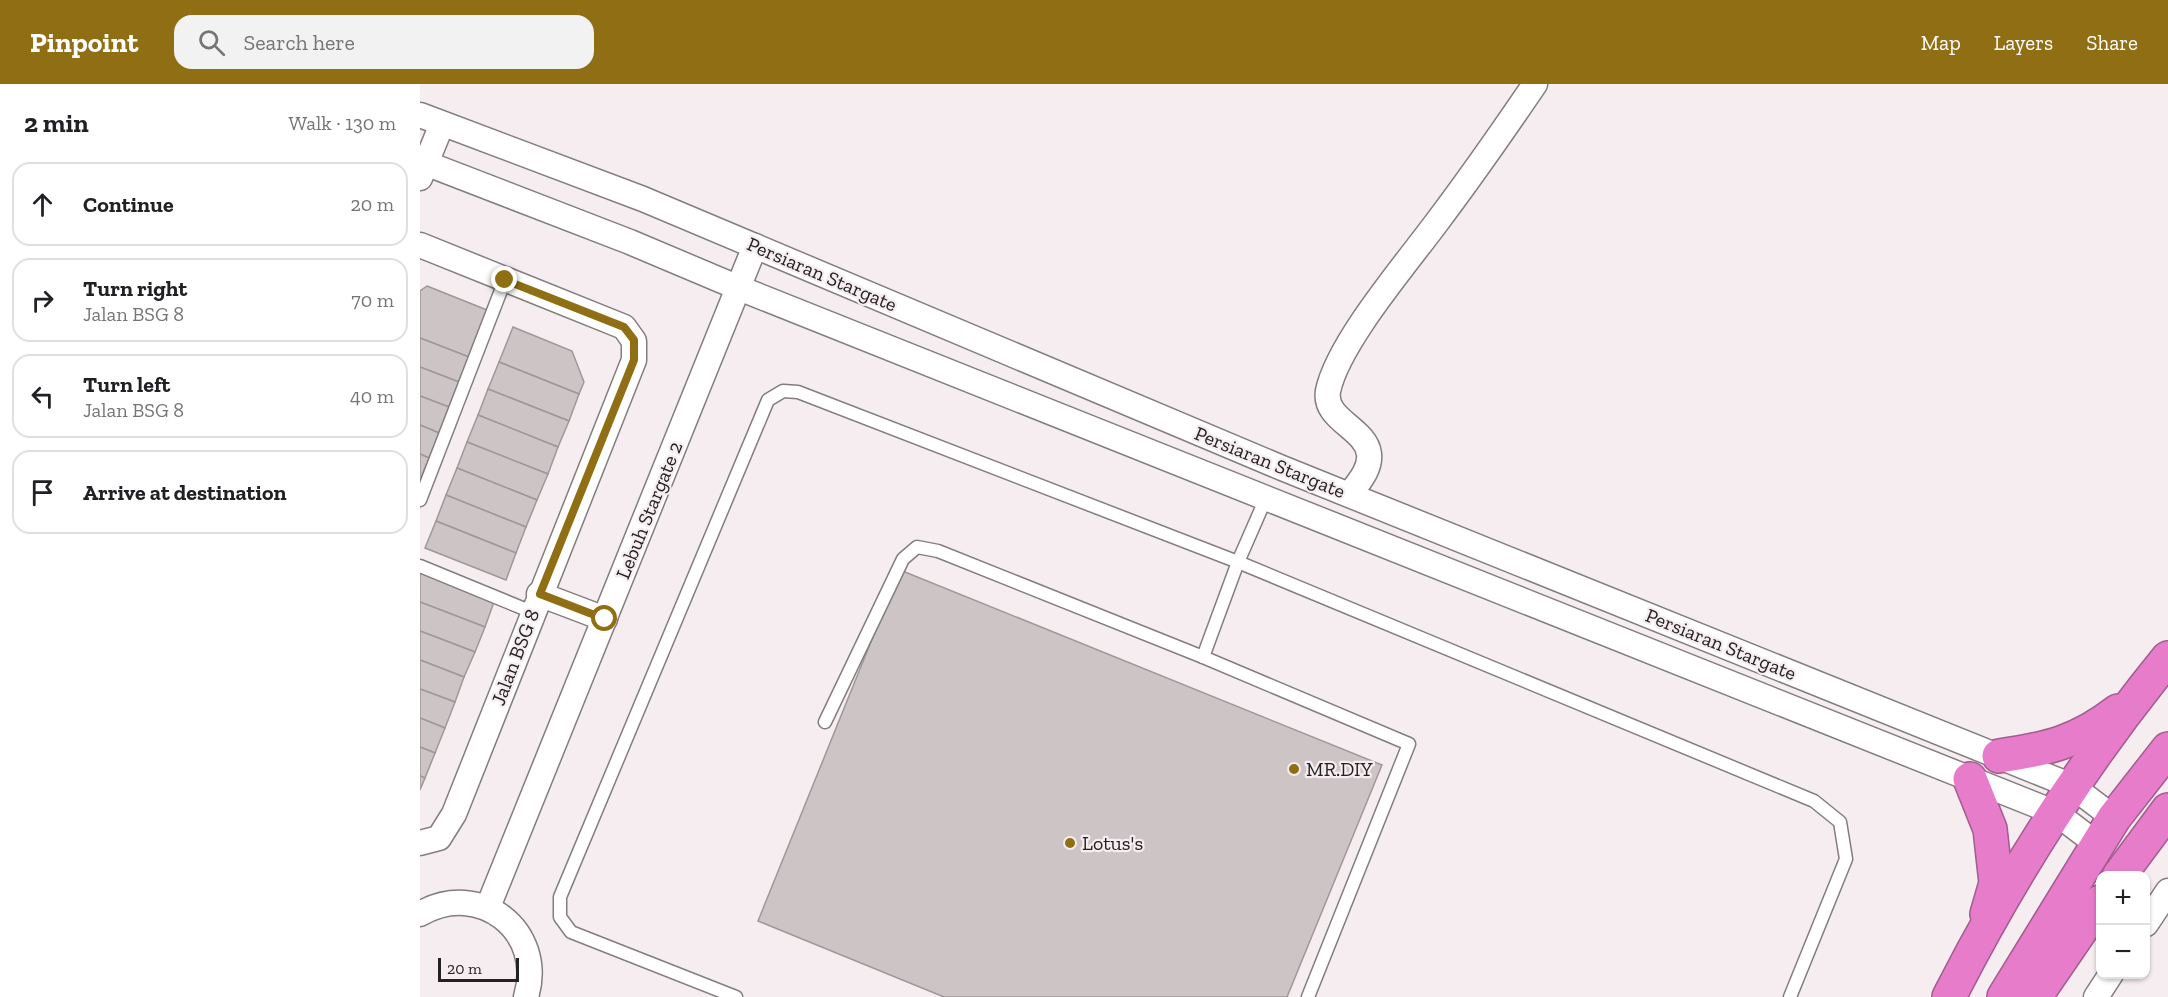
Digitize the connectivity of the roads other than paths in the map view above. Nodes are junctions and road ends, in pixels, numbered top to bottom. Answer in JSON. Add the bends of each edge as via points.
{"nodes":[{"id":1,"x":1534,"y":84,"type":"edge"},
{"id":2,"x":431,"y":119,"type":"edge"},
{"id":3,"x":422,"y":167,"type":"edge"},
{"id":4,"x":420,"y":245,"type":"edge"},
{"id":5,"x":755,"y":246,"type":"junction"},
{"id":6,"x":505,"y":280,"type":"junction"},
{"id":7,"x":739,"y":288,"type":"junction"},
{"id":8,"x":1282,"y":468,"type":"junction"},
{"id":9,"x":1350,"y":494,"type":"junction"},
{"id":10,"x":1266,"y":498,"type":"junction"},
{"id":11,"x":420,"y":500,"type":"edge"},
{"id":12,"x":1238,"y":562,"type":"junction"},
{"id":13,"x":420,"y":566,"type":"edge"},
{"id":14,"x":536,"y":603,"type":"junction"},
{"id":15,"x":605,"y":619,"type":"junction"},
{"id":16,"x":1203,"y":657,"type":"junction"},
{"id":17,"x":2168,"y":658,"type":"edge"},
{"id":18,"x":2133,"y":700,"type":"junction"},
{"id":19,"x":825,"y":722,"type":"dead end"},
{"id":20,"x":2168,"y":748,"type":"edge"},
{"id":21,"x":1999,"y":756,"type":"junction"},
{"id":22,"x":1970,"y":779,"type":"junction"},
{"id":23,"x":2072,"y":786,"type":"junction"},
{"id":24,"x":2168,"y":810,"type":"edge"},
{"id":25,"x":2056,"y":813,"type":"junction"},
{"id":26,"x":2114,"y":818,"type":"junction"},
{"id":27,"x":420,"y":843,"type":"edge"},
{"id":28,"x":2098,"y":845,"type":"junction"},
{"id":29,"x":2123,"y":871,"type":"edge"},
{"id":30,"x":2168,"y":891,"type":"edge"},
{"id":31,"x":488,"y":908,"type":"junction"},
{"id":32,"x":2096,"y":908,"type":"edge"},
{"id":33,"x":420,"y":914,"type":"edge"},
{"id":34,"x":2150,"y":917,"type":"edge"},
{"id":35,"x":1980,"y":939,"type":"junction"},
{"id":36,"x":2108,"y":979,"type":"edge"},
{"id":37,"x":526,"y":997,"type":"edge"},
{"id":38,"x":736,"y":997,"type":"edge"},
{"id":39,"x":1308,"y":997,"type":"edge"},
{"id":40,"x":1790,"y":997,"type":"edge"},
{"id":41,"x":1949,"y":997,"type":"edge"},
{"id":42,"x":2004,"y":997,"type":"edge"},
{"id":43,"x":2036,"y":997,"type":"edge"},
{"id":44,"x":2096,"y":997,"type":"edge"}],
"edges":[{"from":1,"to":9,"type":"street","via":[[1472,176],[1365,320],[1339,364],[1328,392],[1330,407],[1362,440],[1369,453],[1366,470]]},
{"from":2,"to":3,"type":"street"},
{"from":2,"to":5,"type":"street","name":"Persiaran Stargate"},
{"from":3,"to":7,"type":"street","name":"Persiaran Stargate","via":[[630,242]]},
{"from":4,"to":6,"type":"street","name":"Jalan BSG 8"},
{"from":5,"to":7,"type":"street","name":"Lebuh Stargate 2"},
{"from":5,"to":8,"type":"street","name":"Persiaran Stargate"},
{"from":6,"to":11,"type":"lane"},
{"from":6,"to":14,"type":"street","name":"Jalan BSG 8","via":[[624,327],[634,340],[634,360]]},
{"from":7,"to":10,"type":"street","name":"Persiaran Stargate"},
{"from":7,"to":15,"type":"street","name":"Lebuh Stargate 2"},
{"from":8,"to":9,"type":"street","name":"Persiaran Stargate"},
{"from":8,"to":10,"type":"street"},
{"from":9,"to":21,"type":"street","name":"Persiaran Stargate"},
{"from":10,"to":12,"type":"lane"},
{"from":10,"to":22,"type":"street","name":"Persiaran Stargate"},
{"from":12,"to":16,"type":"lane"},
{"from":12,"to":38,"type":"lane","via":[[798,393],[783,391],[768,400],[560,897],[560,917],[571,932]]},
{"from":12,"to":40,"type":"lane","via":[[1814,801],[1840,822],[1846,859]]},
{"from":13,"to":14,"type":"lane"},
{"from":14,"to":15,"type":"street"},
{"from":14,"to":27,"type":"street","name":"Jalan BSG 8","via":[[454,814],[439,838]]},
{"from":15,"to":31,"type":"street","name":"Lebuh Stargate 2"},
{"from":16,"to":19,"type":"lane","via":[[938,551],[917,547],[903,559]]},
{"from":16,"to":39,"type":"lane","via":[[1409,744]]},
{"from":17,"to":18,"type":"highway"},
{"from":18,"to":21,"type":"highway","via":[[2093,730],[2048,749]]},
{"from":18,"to":23,"type":"highway"},
{"from":20,"to":26,"type":"highway"},
{"from":21,"to":23,"type":"street","name":"Persiaran Stargate"},
{"from":22,"to":25,"type":"street","name":"Persiaran Stargate"},
{"from":22,"to":35,"type":"highway","via":[[1989,830],[1996,883]]},
{"from":23,"to":25,"type":"highway"},
{"from":23,"to":26,"type":"street","name":"Persiaran Stargate"},
{"from":24,"to":29,"type":"highway"},
{"from":25,"to":28,"type":"street","name":"Persiaran Stargate"},
{"from":25,"to":35,"type":"highway"},
{"from":26,"to":28,"type":"highway"},
{"from":28,"to":42,"type":"highway"},
{"from":30,"to":34,"type":"street"},
{"from":31,"to":33,"type":"street","via":[[450,902]]},
{"from":31,"to":37,"type":"street","via":[[517,932],[526,949],[530,968]]},
{"from":32,"to":43,"type":"highway"},
{"from":35,"to":41,"type":"highway"},
{"from":36,"to":44,"type":"street"}]}
